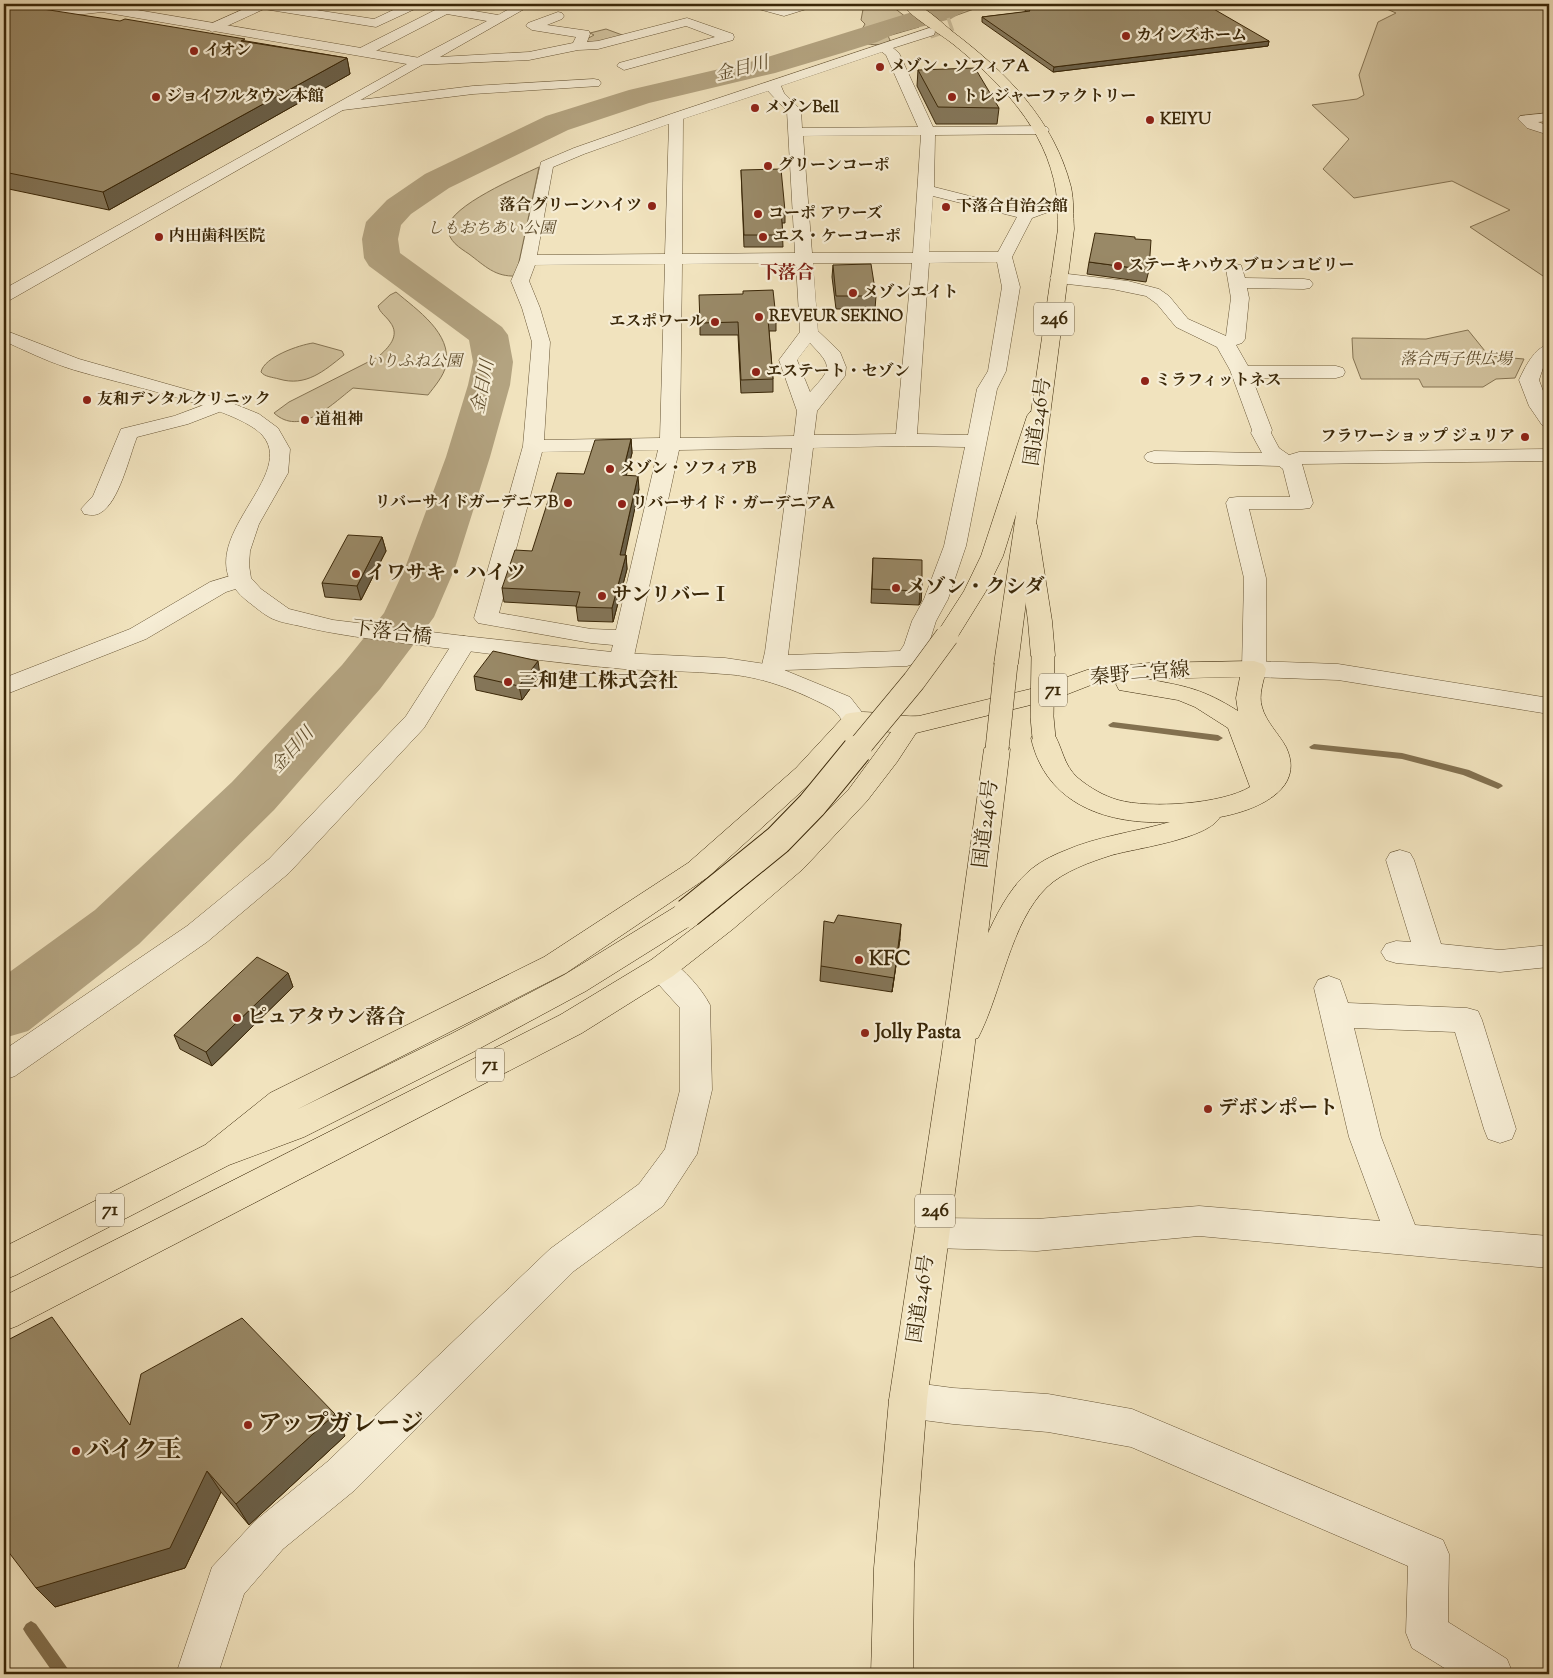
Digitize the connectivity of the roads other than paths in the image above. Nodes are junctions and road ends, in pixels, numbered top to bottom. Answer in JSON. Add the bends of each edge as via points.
{"nodes":[{"id":1,"x":82,"y":4,"type":"edge"},
{"id":2,"x":129,"y":4,"type":"edge"},
{"id":3,"x":264,"y":4,"type":"edge"},
{"id":4,"x":404,"y":4,"type":"edge"},
{"id":5,"x":465,"y":4,"type":"edge"},
{"id":6,"x":527,"y":4,"type":"edge"},
{"id":7,"x":755,"y":4,"type":"edge"},
{"id":8,"x":809,"y":4,"type":"edge"},
{"id":9,"x":912,"y":6,"type":"edge"},
{"id":10,"x":102,"y":8,"type":"junction"},
{"id":11,"x":452,"y":11,"type":"junction"},
{"id":12,"x":558,"y":16,"type":"dead end"},
{"id":13,"x":4,"y":19,"type":"edge"},
{"id":14,"x":499,"y":19,"type":"junction"},
{"id":15,"x":212,"y":28,"type":"junction"},
{"id":16,"x":931,"y":28,"type":"junction"},
{"id":17,"x":582,"y":45,"type":"junction"},
{"id":18,"x":882,"y":47,"type":"junction"},
{"id":19,"x":366,"y":51,"type":"junction"},
{"id":20,"x":420,"y":62,"type":"junction"},
{"id":21,"x":796,"y":76,"type":"junction"},
{"id":22,"x":594,"y":83,"type":"dead end"},
{"id":23,"x":770,"y":86,"type":"junction"},
{"id":24,"x":343,"y":106,"type":"junction"},
{"id":25,"x":794,"y":110,"type":"junction"},
{"id":26,"x":1549,"y":117,"type":"edge"},
{"id":27,"x":676,"y":118,"type":"junction"},
{"id":28,"x":1042,"y":130,"type":"junction"},
{"id":29,"x":1549,"y":131,"type":"edge"},
{"id":30,"x":796,"y":132,"type":"junction"},
{"id":31,"x":928,"y":132,"type":"junction"},
{"id":32,"x":926,"y":191,"type":"junction"},
{"id":33,"x":1046,"y":208,"type":"dead end"},
{"id":34,"x":1026,"y":215,"type":"junction"},
{"id":35,"x":1004,"y":257,"type":"junction"},
{"id":36,"x":805,"y":258,"type":"junction"},
{"id":37,"x":920,"y":258,"type":"junction"},
{"id":38,"x":674,"y":259,"type":"junction"},
{"id":39,"x":528,"y":260,"type":"junction"},
{"id":40,"x":1059,"y":278,"type":"junction"},
{"id":41,"x":1304,"y":284,"type":"dead end"},
{"id":42,"x":4,"y":296,"type":"edge"},
{"id":43,"x":809,"y":332,"type":"junction"},
{"id":44,"x":4,"y":335,"type":"edge"},
{"id":45,"x":1224,"y":343,"type":"junction"},
{"id":46,"x":1549,"y":350,"type":"edge"},
{"id":47,"x":1240,"y":372,"type":"junction"},
{"id":48,"x":1336,"y":372,"type":"dead end"},
{"id":49,"x":1042,"y":399,"type":"junction"},
{"id":50,"x":220,"y":405,"type":"junction"},
{"id":51,"x":807,"y":411,"type":"junction"},
{"id":52,"x":1549,"y":421,"type":"edge"},
{"id":53,"x":906,"y":440,"type":"junction"},
{"id":54,"x":977,"y":441,"type":"junction"},
{"id":55,"x":804,"y":442,"type":"junction"},
{"id":56,"x":670,"y":444,"type":"junction"},
{"id":57,"x":533,"y":446,"type":"junction"},
{"id":58,"x":1549,"y":455,"type":"edge"},
{"id":59,"x":1154,"y":457,"type":"dead end"},
{"id":60,"x":1284,"y":461,"type":"junction"},
{"id":61,"x":92,"y":509,"type":"dead end"},
{"id":62,"x":1026,"y":521,"type":"junction"},
{"id":63,"x":240,"y":580,"type":"junction"},
{"id":64,"x":457,"y":642,"type":"junction"},
{"id":65,"x":624,"y":650,"type":"junction"},
{"id":66,"x":678,"y":665,"type":"junction"},
{"id":67,"x":774,"y":668,"type":"junction"},
{"id":68,"x":1254,"y":669,"type":"junction"},
{"id":69,"x":1087,"y":678,"type":"junction"},
{"id":70,"x":4,"y":687,"type":"edge"},
{"id":71,"x":1549,"y":706,"type":"edge"},
{"id":72,"x":855,"y":720,"type":"junction"},
{"id":73,"x":908,"y":725,"type":"junction"},
{"id":74,"x":1264,"y":790,"type":"junction"},
{"id":75,"x":1224,"y":808,"type":"junction"},
{"id":76,"x":1400,"y":860,"type":"dead end"},
{"id":77,"x":1396,"y":952,"type":"dead end"},
{"id":78,"x":1430,"y":954,"type":"junction"},
{"id":79,"x":1549,"y":956,"type":"edge"},
{"id":80,"x":662,"y":968,"type":"junction"},
{"id":81,"x":958,"y":1052,"type":"junction"},
{"id":82,"x":4,"y":1067,"type":"edge"},
{"id":83,"x":1500,"y":1129,"type":"dead end"},
{"id":84,"x":217,"y":1155,"type":"junction"},
{"id":85,"x":932,"y":1233,"type":"junction"},
{"id":86,"x":1403,"y":1238,"type":"junction"},
{"id":87,"x":1549,"y":1252,"type":"edge"},
{"id":88,"x":4,"y":1264,"type":"edge"},
{"id":89,"x":4,"y":1314,"type":"edge"},
{"id":90,"x":908,"y":1400,"type":"junction"},
{"id":91,"x":197,"y":1674,"type":"edge"},
{"id":92,"x":892,"y":1674,"type":"edge"},
{"id":93,"x":1492,"y":1674,"type":"edge"}],
"edges":[{"from":1,"to":10,"type":"street"},
{"from":2,"to":10,"type":"street"},
{"from":3,"to":4,"type":"street","via":[[376,23],[413,5]]},
{"from":3,"to":15,"type":"street"},
{"from":5,"to":11,"type":"street"},
{"from":6,"to":14,"type":"street"},
{"from":7,"to":8,"type":"street","via":[[784,12]]},
{"from":9,"to":16,"type":"main road","number":"246"},
{"from":10,"to":13,"type":"street"},
{"from":10,"to":15,"type":"street"},
{"from":11,"to":14,"type":"street"},
{"from":11,"to":19,"type":"street","via":[[445,10]]},
{"from":12,"to":17,"type":"street","via":[[532,26],[584,34]]},
{"from":14,"to":20,"type":"street"},
{"from":15,"to":19,"type":"street"},
{"from":16,"to":18,"type":"street"},
{"from":16,"to":28,"type":"main road","name":"国道246号","number":"246","via":[[983,62],[1002,79],[1026,104]]},
{"from":17,"to":17,"type":"street","via":[[629,68],[728,37],[687,22],[598,45]]},
{"from":17,"to":20,"type":"street","via":[[529,56]]},
{"from":18,"to":21,"type":"street"},
{"from":18,"to":31,"type":"street","via":[[892,53]]},
{"from":19,"to":20,"type":"street"},
{"from":20,"to":24,"type":"street"},
{"from":21,"to":23,"type":"street"},
{"from":21,"to":25,"type":"street","via":[[807,84],[806,94]]},
{"from":22,"to":24,"type":"street","via":[[473,90]]},
{"from":23,"to":25,"type":"street"},
{"from":23,"to":27,"type":"street"},
{"from":24,"to":42,"type":"street"},
{"from":25,"to":30,"type":"street"},
{"from":26,"to":29,"type":"street","via":[[1525,119]]},
{"from":27,"to":38,"type":"street"},
{"from":27,"to":39,"type":"street","via":[[546,165]]},
{"from":28,"to":31,"type":"street"},
{"from":28,"to":40,"type":"main road","name":"国道246号","number":"246","via":[[1057,162],[1064,188],[1066,229]]},
{"from":30,"to":31,"type":"street"},
{"from":30,"to":36,"type":"street"},
{"from":31,"to":32,"type":"street"},
{"from":32,"to":34,"type":"street"},
{"from":32,"to":37,"type":"street"},
{"from":33,"to":34,"type":"street"},
{"from":34,"to":35,"type":"street"},
{"from":35,"to":37,"type":"street"},
{"from":35,"to":54,"type":"street","via":[[1012,287],[996,371],[987,389]]},
{"from":36,"to":37,"type":"street"},
{"from":36,"to":38,"type":"street"},
{"from":36,"to":43,"type":"street"},
{"from":37,"to":53,"type":"street"},
{"from":38,"to":39,"type":"street"},
{"from":38,"to":56,"type":"street"},
{"from":39,"to":57,"type":"street","via":[[520,281],[541,342]]},
{"from":40,"to":45,"type":"street","via":[[1147,289],[1161,297],[1171,314],[1182,324]]},
{"from":40,"to":49,"type":"main road","name":"国道246号","number":"246"},
{"from":41,"to":45,"type":"street","via":[[1236,276],[1240,298],[1236,339]]},
{"from":43,"to":51,"type":"street","via":[[788,360]]},
{"from":43,"to":51,"type":"street","via":[[833,356],[838,367],[835,376]]},
{"from":44,"to":50,"type":"street","via":[[72,363]]},
{"from":45,"to":47,"type":"street"},
{"from":46,"to":52,"type":"street","via":[[1534,367],[1529,380]]},
{"from":47,"to":48,"type":"street"},
{"from":47,"to":60,"type":"street","via":[[1261,433],[1272,452]]},
{"from":49,"to":62,"type":"main road","name":"国道246号","number":"246"},
{"from":49,"to":84,"type":"main road","number":"71","bridge":true,"via":[[992,556],[975,591],[914,681],[812,805],[778,840],[688,913],[575,983],[462,1044],[292,1128]]},
{"from":50,"to":61,"type":"street","via":[[181,420],[128,433],[103,499]]},
{"from":50,"to":63,"type":"street","via":[[252,418],[271,432],[280,449],[278,473],[248,524],[239,551]]},
{"from":51,"to":55,"type":"street"},
{"from":53,"to":54,"type":"street"},
{"from":53,"to":55,"type":"street"},
{"from":54,"to":67,"type":"street","via":[[955,546],[916,646],[907,658]]},
{"from":55,"to":56,"type":"street"},
{"from":55,"to":67,"type":"street"},
{"from":56,"to":57,"type":"street"},
{"from":56,"to":65,"type":"street"},
{"from":57,"to":65,"type":"street","via":[[486,618],[591,636]]},
{"from":58,"to":60,"type":"street","via":[[1299,458]]},
{"from":59,"to":60,"type":"street"},
{"from":60,"to":68,"type":"street","via":[[1293,466],[1302,504],[1237,503],[1255,578]]},
{"from":62,"to":75,"type":"main road","number":"71","bridge":true,"via":[[1040,621],[1044,738],[1061,778],[1093,800],[1127,812]]},
{"from":62,"to":81,"type":"main road","name":"国道246号","number":"246","bridge":true},
{"from":63,"to":64,"type":"street","name":"下落合橋","via":[[281,614],[333,626]]},
{"from":63,"to":70,"type":"street","via":[[218,587],[138,634]]},
{"from":64,"to":65,"type":"street","name":"下落合橋"},
{"from":64,"to":82,"type":"street","via":[[414,722],[279,866],[197,934]]},
{"from":65,"to":66,"type":"street"},
{"from":66,"to":67,"type":"street"},
{"from":66,"to":72,"type":"street","via":[[760,685],[825,714]]},
{"from":67,"to":72,"type":"street","via":[[841,703]]},
{"from":68,"to":69,"type":"main road","name":"秦野二宮線","number":"71","via":[[1149,671]]},
{"from":68,"to":71,"type":"street","via":[[1338,672]]},
{"from":68,"to":74,"type":"main road","number":"71","via":[[1248,705],[1273,747],[1276,760],[1276,776]]},
{"from":69,"to":73,"type":"main road","name":"秦野二宮線","number":"71","via":[[1046,693]]},
{"from":69,"to":74,"type":"main road","via":[[1183,693],[1221,710],[1239,723]]},
{"from":72,"to":73,"type":"main road","name":"秦野二宮線","number":"71"},
{"from":72,"to":84,"type":"main road","number":"71","via":[[805,774],[698,870],[555,965],[281,1102]]},
{"from":73,"to":80,"type":"main road","number":"71","via":[[858,795],[793,862]]},
{"from":74,"to":75,"type":"main road","number":"71","via":[[1242,803]]},
{"from":75,"to":81,"type":"main road","number":"71","via":[[1191,826],[1099,848],[1070,859],[1037,879],[1021,898],[1009,924]]},
{"from":76,"to":78,"type":"street"},
{"from":77,"to":78,"type":"street"},
{"from":78,"to":79,"type":"street","via":[[1500,960]]},
{"from":80,"to":89,"type":"main road","number":"71","via":[[571,1024]]},
{"from":80,"to":91,"type":"street","via":[[694,1004],[696,1090],[680,1154],[651,1195],[562,1260],[341,1476],[269,1535],[227,1582]]},
{"from":81,"to":85,"type":"main road","name":"国道246号","number":"246"},
{"from":83,"to":86,"type":"street","via":[[1467,1020],[1332,1001],[1365,1137]]},
{"from":84,"to":88,"type":"main road","number":"71"},
{"from":85,"to":86,"type":"street","via":[[1037,1235],[1199,1221]]},
{"from":85,"to":90,"type":"main road","name":"国道246号","number":"246"},
{"from":86,"to":87,"type":"street"},
{"from":90,"to":92,"type":"main road","name":"国道246号","number":"246","via":[[895,1559]]},
{"from":90,"to":93,"type":"street","via":[[1048,1414],[1132,1428],[1429,1554],[1427,1633]]}]}
